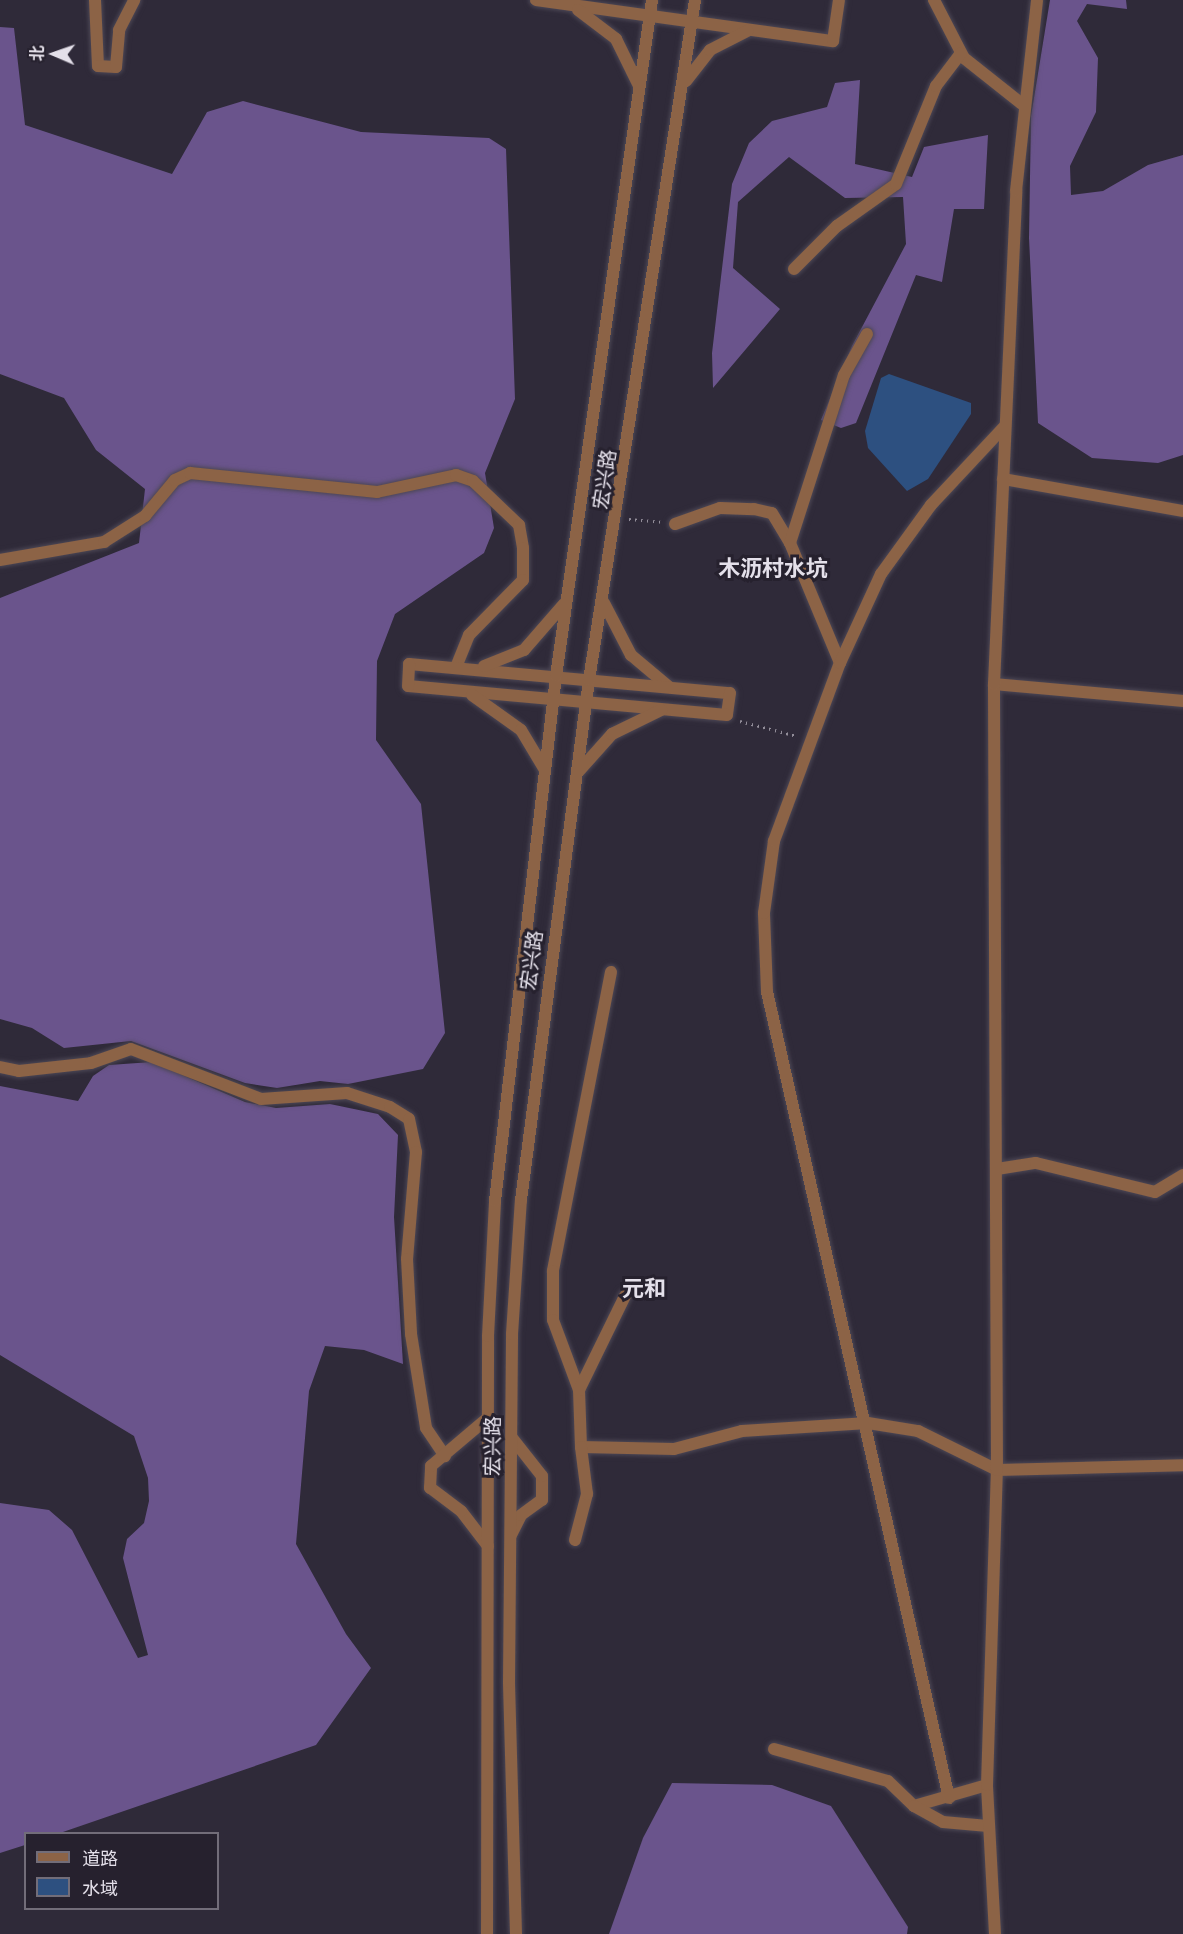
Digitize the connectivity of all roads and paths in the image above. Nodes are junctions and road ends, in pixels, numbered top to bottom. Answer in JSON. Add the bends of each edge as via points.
{"nodes":[{"id":1,"x":94,"y":0,"type":"edge"},
{"id":2,"x":134,"y":0,"type":"edge"},
{"id":3,"x":536,"y":0,"type":"edge"},
{"id":4,"x":652,"y":0,"type":"edge"},
{"id":5,"x":695,"y":0,"type":"edge"},
{"id":6,"x":839,"y":0,"type":"edge"},
{"id":7,"x":934,"y":0,"type":"edge"},
{"id":8,"x":1037,"y":0,"type":"edge"},
{"id":9,"x":566,"y":4,"type":"junction"},
{"id":10,"x":650,"y":17,"type":"junction"},
{"id":11,"x":692,"y":23,"type":"junction"},
{"id":12,"x":750,"y":30,"type":"junction"},
{"id":13,"x":961,"y":52,"type":"junction"},
{"id":14,"x":639,"y":88,"type":"junction"},
{"id":15,"x":682,"y":91,"type":"junction"},
{"id":16,"x":1022,"y":104,"type":"junction"},
{"id":17,"x":794,"y":269,"type":"dead end"},
{"id":18,"x":867,"y":334,"type":"dead end"},
{"id":19,"x":1005,"y":426,"type":"junction"},
{"id":20,"x":1003,"y":479,"type":"junction"},
{"id":21,"x":1183,"y":511,"type":"edge"},
{"id":22,"x":616,"y":517,"type":"junction"},
{"id":23,"x":675,"y":524,"type":"joint"},
{"id":24,"x":790,"y":543,"type":"junction"},
{"id":25,"x":0,"y":560,"type":"edge"},
{"id":26,"x":568,"y":595,"type":"junction"},
{"id":27,"x":603,"y":601,"type":"junction"},
{"id":28,"x":840,"y":663,"type":"junction"},
{"id":29,"x":461,"y":668,"type":"junction"},
{"id":30,"x":556,"y":676,"type":"junction"},
{"id":31,"x":589,"y":680,"type":"junction"},
{"id":32,"x":994,"y":684,"type":"junction"},
{"id":33,"x":670,"y":687,"type":"junction"},
{"id":34,"x":459,"y":690,"type":"junction"},
{"id":35,"x":555,"y":698,"type":"junction"},
{"id":36,"x":1183,"y":701,"type":"edge"},
{"id":37,"x":588,"y":702,"type":"junction"},
{"id":38,"x":668,"y":708,"type":"junction"},
{"id":39,"x":727,"y":715,"type":"junction"},
{"id":40,"x":813,"y":736,"type":"junction"},
{"id":41,"x":546,"y":773,"type":"junction"},
{"id":42,"x":577,"y":775,"type":"junction"},
{"id":43,"x":611,"y":972,"type":"dead end"},
{"id":44,"x":0,"y":1068,"type":"edge"},
{"id":45,"x":997,"y":1169,"type":"junction"},
{"id":46,"x":1183,"y":1175,"type":"edge"},
{"id":47,"x":625,"y":1296,"type":"dead end"},
{"id":48,"x":579,"y":1390,"type":"junction"},
{"id":49,"x":489,"y":1417,"type":"junction"},
{"id":50,"x":868,"y":1423,"type":"junction"},
{"id":51,"x":511,"y":1434,"type":"junction"},
{"id":52,"x":581,"y":1448,"type":"junction"},
{"id":53,"x":445,"y":1456,"type":"junction"},
{"id":54,"x":1183,"y":1465,"type":"edge"},
{"id":55,"x":997,"y":1470,"type":"junction"},
{"id":56,"x":575,"y":1540,"type":"dead end"},
{"id":57,"x":510,"y":1542,"type":"junction"},
{"id":58,"x":488,"y":1547,"type":"junction"},
{"id":59,"x":774,"y":1749,"type":"dead end"},
{"id":60,"x":987,"y":1785,"type":"junction"},
{"id":61,"x":949,"y":1798,"type":"junction"},
{"id":62,"x":914,"y":1806,"type":"junction"},
{"id":63,"x":988,"y":1826,"type":"junction"},
{"id":64,"x":487,"y":1934,"type":"edge"},
{"id":65,"x":516,"y":1934,"type":"edge"},
{"id":66,"x":995,"y":1934,"type":"edge"}],
"edges":[{"from":1,"to":2,"type":"street","via":[[98,66],[116,67],[119,30]]},
{"from":3,"to":9,"type":"street"},
{"from":4,"to":10,"type":"street","name":"宏兴路"},
{"from":5,"to":11,"type":"street","name":"宏兴路"},
{"from":6,"to":12,"type":"street","via":[[833,41]]},
{"from":7,"to":13,"type":"street"},
{"from":8,"to":16,"type":"street"},
{"from":9,"to":10,"type":"street"},
{"from":9,"to":14,"type":"street","via":[[616,39]]},
{"from":10,"to":11,"type":"street"},
{"from":10,"to":14,"type":"street","name":"宏兴路"},
{"from":11,"to":12,"type":"street"},
{"from":11,"to":15,"type":"street","name":"宏兴路"},
{"from":12,"to":15,"type":"street","via":[[710,50]]},
{"from":13,"to":16,"type":"street"},
{"from":13,"to":17,"type":"street","via":[[936,86],[896,184],[837,226]]},
{"from":14,"to":26,"type":"street","name":"宏兴路"},
{"from":15,"to":22,"type":"street","name":"宏兴路"},
{"from":16,"to":19,"type":"street"},
{"from":18,"to":24,"type":"street","via":[[844,375]]},
{"from":19,"to":20,"type":"street"},
{"from":19,"to":28,"type":"street","via":[[931,505],[881,574]]},
{"from":20,"to":21,"type":"street"},
{"from":20,"to":32,"type":"street"},
{"from":22,"to":23,"type":"path"},
{"from":22,"to":27,"type":"street","name":"宏兴路"},
{"from":23,"to":24,"type":"street","via":[[720,508],[754,509],[772,513]]},
{"from":24,"to":28,"type":"street"},
{"from":25,"to":29,"type":"street","via":[[104,542],[145,516],[175,480],[190,473],[377,492],[456,476],[473,481],[519,525],[524,548],[523,580],[469,635]]},
{"from":26,"to":29,"type":"street","via":[[551,626],[524,650]]},
{"from":26,"to":30,"type":"street","name":"宏兴路"},
{"from":27,"to":31,"type":"street","name":"宏兴路"},
{"from":27,"to":33,"type":"street","via":[[626,649]]},
{"from":28,"to":40,"type":"street"},
{"from":29,"to":30,"type":"street"},
{"from":29,"to":34,"type":"street","via":[[409,664],[408,686]]},
{"from":30,"to":31,"type":"street"},
{"from":30,"to":35,"type":"street","name":"宏兴路"},
{"from":31,"to":33,"type":"street"},
{"from":31,"to":37,"type":"street","name":"宏兴路"},
{"from":32,"to":36,"type":"street"},
{"from":32,"to":45,"type":"street"},
{"from":33,"to":39,"type":"street","via":[[730,693]]},
{"from":34,"to":35,"type":"street"},
{"from":34,"to":41,"type":"street","via":[[510,719]]},
{"from":35,"to":37,"type":"street"},
{"from":35,"to":41,"type":"street","name":"宏兴路"},
{"from":37,"to":38,"type":"street"},
{"from":37,"to":42,"type":"street","name":"宏兴路"},
{"from":38,"to":39,"type":"street"},
{"from":38,"to":42,"type":"street","via":[[612,734]]},
{"from":39,"to":40,"type":"path","via":[[784,736]]},
{"from":40,"to":50,"type":"street","via":[[774,841],[764,913],[767,992]]},
{"from":41,"to":49,"type":"street","name":"宏兴路","via":[[495,1201]]},
{"from":42,"to":51,"type":"street","name":"宏兴路","via":[[521,1200]]},
{"from":43,"to":48,"type":"street","via":[[553,1271],[553,1320]]},
{"from":44,"to":53,"type":"street","via":[[19,1071],[91,1063],[131,1049],[195,1069],[261,1099],[347,1093],[390,1107],[409,1119],[416,1152],[407,1259],[411,1334],[426,1428]]},
{"from":45,"to":46,"type":"street","via":[[1036,1163],[1155,1192]]},
{"from":45,"to":55,"type":"street"},
{"from":47,"to":48,"type":"street"},
{"from":48,"to":52,"type":"street"},
{"from":49,"to":53,"type":"street"},
{"from":49,"to":58,"type":"street","name":"宏兴路"},
{"from":50,"to":52,"type":"street","via":[[742,1431],[674,1449]]},
{"from":50,"to":55,"type":"street","via":[[918,1431]]},
{"from":50,"to":61,"type":"street"},
{"from":51,"to":57,"type":"street","name":"宏兴路"},
{"from":51,"to":57,"type":"street","via":[[542,1476],[542,1500],[521,1515]]},
{"from":52,"to":56,"type":"street","via":[[586,1494]]},
{"from":53,"to":58,"type":"street","via":[[430,1466],[430,1488],[461,1511]]},
{"from":54,"to":55,"type":"street"},
{"from":55,"to":60,"type":"street"},
{"from":57,"to":65,"type":"street","name":"宏兴路"},
{"from":58,"to":64,"type":"street","name":"宏兴路"},
{"from":59,"to":62,"type":"street","via":[[888,1781]]},
{"from":60,"to":61,"type":"street"},
{"from":60,"to":63,"type":"street"},
{"from":61,"to":62,"type":"street"},
{"from":62,"to":63,"type":"street","via":[[943,1822]]},
{"from":63,"to":66,"type":"street"}]}
